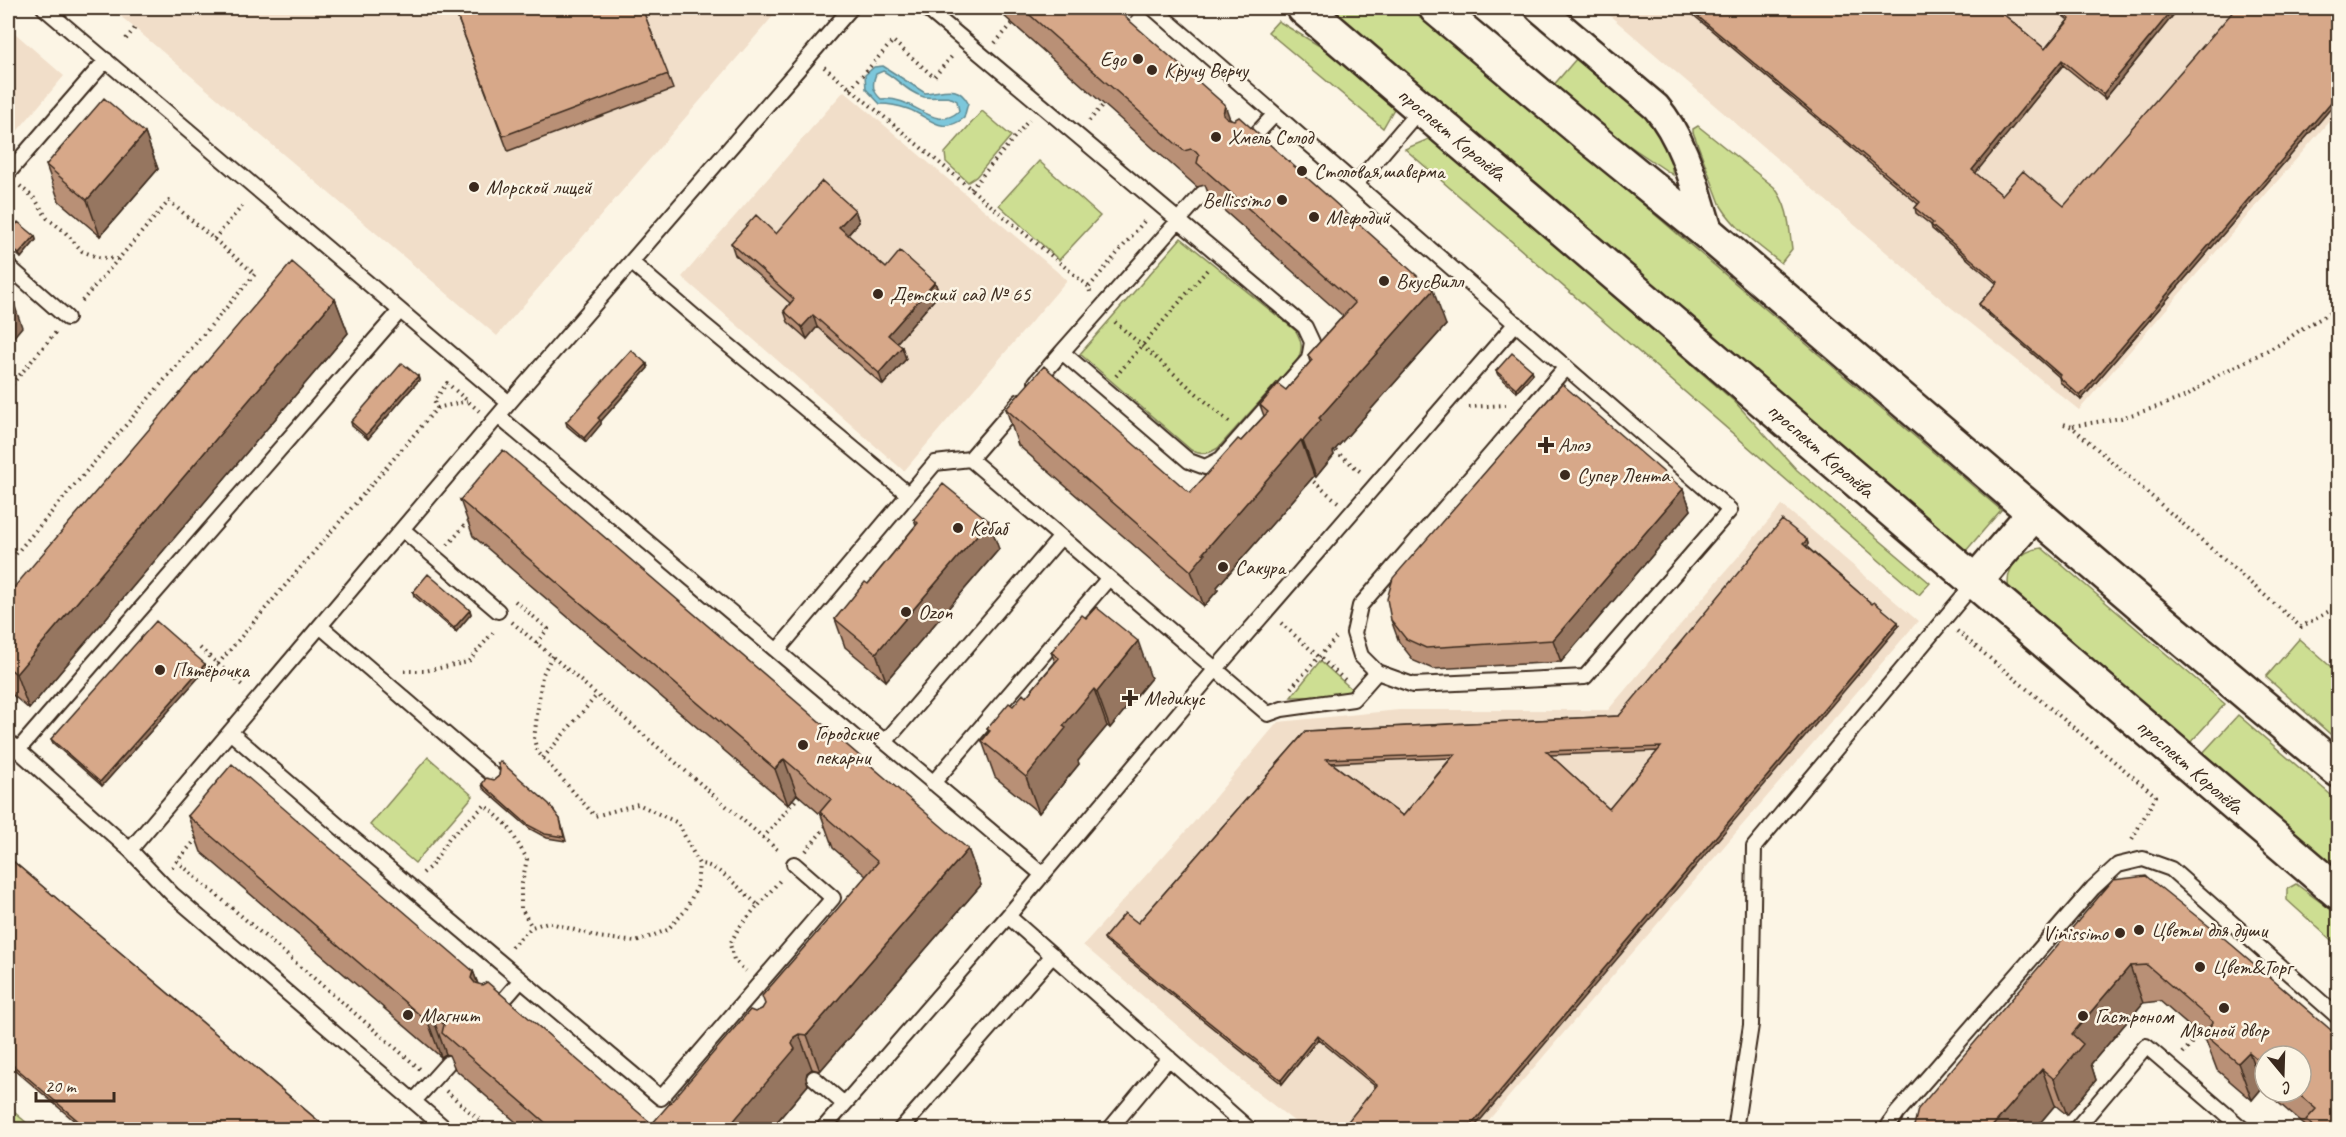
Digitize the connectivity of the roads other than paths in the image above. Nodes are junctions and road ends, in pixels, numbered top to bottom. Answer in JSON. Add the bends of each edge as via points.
{"nodes":[{"id":1,"x":44,"y":8,"type":"edge"},
{"id":2,"x":851,"y":8,"type":"edge"},
{"id":3,"x":926,"y":8,"type":"edge"},
{"id":4,"x":1153,"y":8,"type":"edge"},
{"id":5,"x":1304,"y":8,"type":"edge"},
{"id":6,"x":1436,"y":8,"type":"edge"},
{"id":7,"x":1539,"y":8,"type":"edge"},
{"id":8,"x":106,"y":60,"type":"junction"},
{"id":9,"x":1421,"y":108,"type":"junction"},
{"id":10,"x":1275,"y":114,"type":"junction"},
{"id":11,"x":1245,"y":147,"type":"edge"},
{"id":12,"x":12,"y":178,"type":"edge"},
{"id":13,"x":1356,"y":184,"type":"junction"},
{"id":14,"x":1203,"y":193,"type":"edge"},
{"id":15,"x":1178,"y":220,"type":"junction"},
{"id":16,"x":1710,"y":235,"type":"junction"},
{"id":17,"x":631,"y":262,"type":"junction"},
{"id":18,"x":8,"y":266,"type":"edge"},
{"id":19,"x":399,"y":312,"type":"junction"},
{"id":20,"x":67,"y":318,"type":"road end"},
{"id":21,"x":1516,"y":323,"type":"junction"},
{"id":22,"x":1062,"y":352,"type":"junction"},
{"id":23,"x":1566,"y":367,"type":"junction"},
{"id":24,"x":509,"y":403,"type":"junction"},
{"id":25,"x":498,"y":416,"type":"junction"},
{"id":26,"x":970,"y":459,"type":"junction"},
{"id":27,"x":908,"y":494,"type":"junction"},
{"id":28,"x":2034,"y":513,"type":"junction"},
{"id":29,"x":402,"y":529,"type":"junction"},
{"id":30,"x":1060,"y":538,"type":"junction"},
{"id":31,"x":1108,"y":579,"type":"junction"},
{"id":32,"x":1975,"y":582,"type":"junction"},
{"id":33,"x":503,"y":614,"type":"road end"},
{"id":34,"x":320,"y":626,"type":"junction"},
{"id":35,"x":777,"y":651,"type":"junction"},
{"id":36,"x":1215,"y":670,"type":"junction"},
{"id":37,"x":1377,"y":672,"type":"junction"},
{"id":38,"x":230,"y":732,"type":"junction"},
{"id":39,"x":885,"y":742,"type":"junction"},
{"id":40,"x":13,"y":745,"type":"edge"},
{"id":41,"x":2338,"y":770,"type":"edge"},
{"id":42,"x":493,"y":776,"type":"dead end"},
{"id":43,"x":933,"y":783,"type":"junction"},
{"id":44,"x":130,"y":850,"type":"junction"},
{"id":45,"x":794,"y":864,"type":"road end"},
{"id":46,"x":1043,"y":875,"type":"junction"},
{"id":47,"x":2338,"y":892,"type":"edge"},
{"id":48,"x":1008,"y":916,"type":"junction"},
{"id":49,"x":1053,"y":955,"type":"junction"},
{"id":50,"x":521,"y":980,"type":"junction"},
{"id":51,"x":493,"y":1012,"type":"edge"},
{"id":52,"x":2338,"y":1017,"type":"edge"},
{"id":53,"x":1170,"y":1058,"type":"junction"},
{"id":54,"x":448,"y":1063,"type":"edge"},
{"id":55,"x":814,"y":1078,"type":"edge"},
{"id":56,"x":414,"y":1101,"type":"junction"},
{"id":57,"x":844,"y":1104,"type":"junction"},
{"id":58,"x":447,"y":1130,"type":"edge"},
{"id":59,"x":822,"y":1130,"type":"edge"},
{"id":60,"x":900,"y":1130,"type":"edge"},
{"id":61,"x":1109,"y":1130,"type":"edge"},
{"id":62,"x":1250,"y":1130,"type":"edge"},
{"id":63,"x":1735,"y":1130,"type":"edge"},
{"id":64,"x":1886,"y":1130,"type":"edge"},
{"id":65,"x":2075,"y":1130,"type":"edge"},
{"id":66,"x":2244,"y":1130,"type":"edge"}],
"edges":[{"from":1,"to":8,"type":"lane"},
{"from":2,"to":17,"type":"lane"},
{"from":3,"to":15,"type":"lane"},
{"from":4,"to":10,"type":"lane"},
{"from":5,"to":9,"type":"street","name":"проспект Королёва"},
{"from":6,"to":16,"type":"street"},
{"from":7,"to":16,"type":"street","via":[[1667,120],[1678,139]]},
{"from":8,"to":12,"type":"lane"},
{"from":8,"to":19,"type":"lane"},
{"from":9,"to":13,"type":"lane"},
{"from":9,"to":32,"type":"street","name":"проспект Королёва"},
{"from":10,"to":11,"type":"lane"},
{"from":10,"to":13,"type":"lane"},
{"from":13,"to":21,"type":"lane"},
{"from":14,"to":15,"type":"lane"},
{"from":15,"to":22,"type":"lane"},
{"from":15,"to":22,"type":"lane","via":[[1305,327],[1312,342],[1309,358],[1244,434],[1221,459],[1205,467],[1190,462]]},
{"from":16,"to":28,"type":"street"},
{"from":17,"to":24,"type":"lane"},
{"from":17,"to":27,"type":"lane"},
{"from":18,"to":20,"type":"lane"},
{"from":19,"to":24,"type":"lane"},
{"from":19,"to":40,"type":"lane"},
{"from":21,"to":23,"type":"lane"},
{"from":21,"to":36,"type":"lane"},
{"from":22,"to":26,"type":"lane"},
{"from":23,"to":37,"type":"lane","via":[[1360,606],[1354,633],[1361,656]]},
{"from":23,"to":37,"type":"lane","via":[[1731,510],[1585,677],[1413,685]]},
{"from":24,"to":25,"type":"lane"},
{"from":25,"to":29,"type":"lane"},
{"from":25,"to":35,"type":"lane"},
{"from":26,"to":27,"type":"lane","via":[[935,463]]},
{"from":26,"to":30,"type":"lane"},
{"from":27,"to":35,"type":"lane"},
{"from":28,"to":32,"type":"street"},
{"from":28,"to":41,"type":"street"},
{"from":29,"to":33,"type":"lane"},
{"from":29,"to":34,"type":"lane"},
{"from":30,"to":31,"type":"lane"},
{"from":30,"to":39,"type":"lane"},
{"from":31,"to":36,"type":"lane"},
{"from":31,"to":43,"type":"lane"},
{"from":32,"to":47,"type":"street","name":"проспект Королёва"},
{"from":32,"to":63,"type":"lane","via":[[1754,847],[1751,1025]]},
{"from":34,"to":38,"type":"lane"},
{"from":34,"to":42,"type":"lane"},
{"from":35,"to":39,"type":"lane"},
{"from":36,"to":37,"type":"lane","via":[[1268,714],[1353,699]]},
{"from":36,"to":46,"type":"lane"},
{"from":38,"to":44,"type":"lane"},
{"from":38,"to":50,"type":"lane"},
{"from":39,"to":43,"type":"lane"},
{"from":40,"to":44,"type":"lane"},
{"from":43,"to":46,"type":"lane"},
{"from":44,"to":56,"type":"lane","via":[[172,894]]},
{"from":45,"to":50,"type":"lane","via":[[833,898],[760,983],[740,1015],[661,1098]]},
{"from":46,"to":48,"type":"lane"},
{"from":48,"to":49,"type":"lane"},
{"from":48,"to":57,"type":"lane"},
{"from":49,"to":53,"type":"lane"},
{"from":49,"to":60,"type":"lane"},
{"from":50,"to":51,"type":"lane"},
{"from":52,"to":64,"type":"lane","via":[[2171,869],[2142,859],[2118,865],[2085,897]]},
{"from":53,"to":61,"type":"lane"},
{"from":53,"to":62,"type":"lane"},
{"from":54,"to":56,"type":"lane"},
{"from":55,"to":57,"type":"lane"},
{"from":56,"to":58,"type":"lane"},
{"from":57,"to":59,"type":"lane"},
{"from":65,"to":66,"type":"lane","via":[[2146,1046]]}]}
